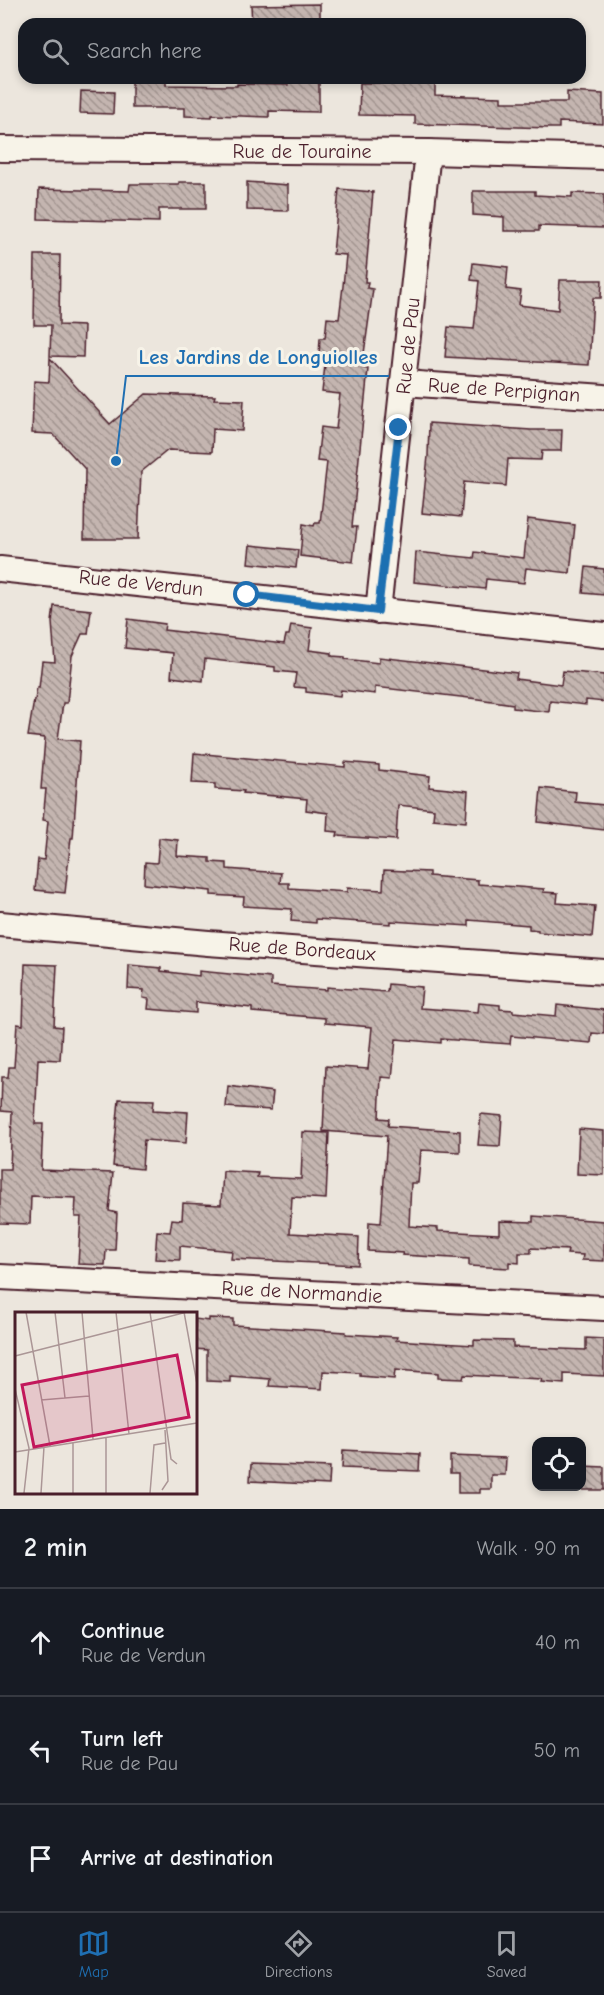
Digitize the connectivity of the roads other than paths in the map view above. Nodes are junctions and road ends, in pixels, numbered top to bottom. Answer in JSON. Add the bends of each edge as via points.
{"nodes":[{"id":1,"x":0,"y":149,"type":"edge"},
{"id":2,"x":428,"y":152,"type":"junction"},
{"id":3,"x":604,"y":158,"type":"edge"},
{"id":4,"x":404,"y":382,"type":"junction"},
{"id":5,"x":604,"y":397,"type":"edge"},
{"id":6,"x":0,"y":569,"type":"edge"},
{"id":7,"x":378,"y":611,"type":"junction"},
{"id":8,"x":604,"y":635,"type":"edge"},
{"id":9,"x":0,"y":924,"type":"edge"},
{"id":10,"x":604,"y":972,"type":"edge"},
{"id":11,"x":0,"y":1277,"type":"edge"},
{"id":12,"x":604,"y":1308,"type":"edge"}],
"edges":[{"from":1,"to":2,"type":"street","name":"Rue de Touraine"},
{"from":2,"to":3,"type":"street","name":"Rue de Touraine"},
{"from":2,"to":4,"type":"street","name":"Rue de Pau"},
{"from":4,"to":5,"type":"street","name":"Rue de Perpignan"},
{"from":4,"to":7,"type":"street","name":"Rue de Pau"},
{"from":6,"to":7,"type":"street","name":"Rue de Verdun"},
{"from":7,"to":8,"type":"street","name":"Rue de Verdun"},
{"from":9,"to":10,"type":"street","name":"Rue de Bordeaux"},
{"from":11,"to":12,"type":"street","name":"Rue de Normandie"}]}
